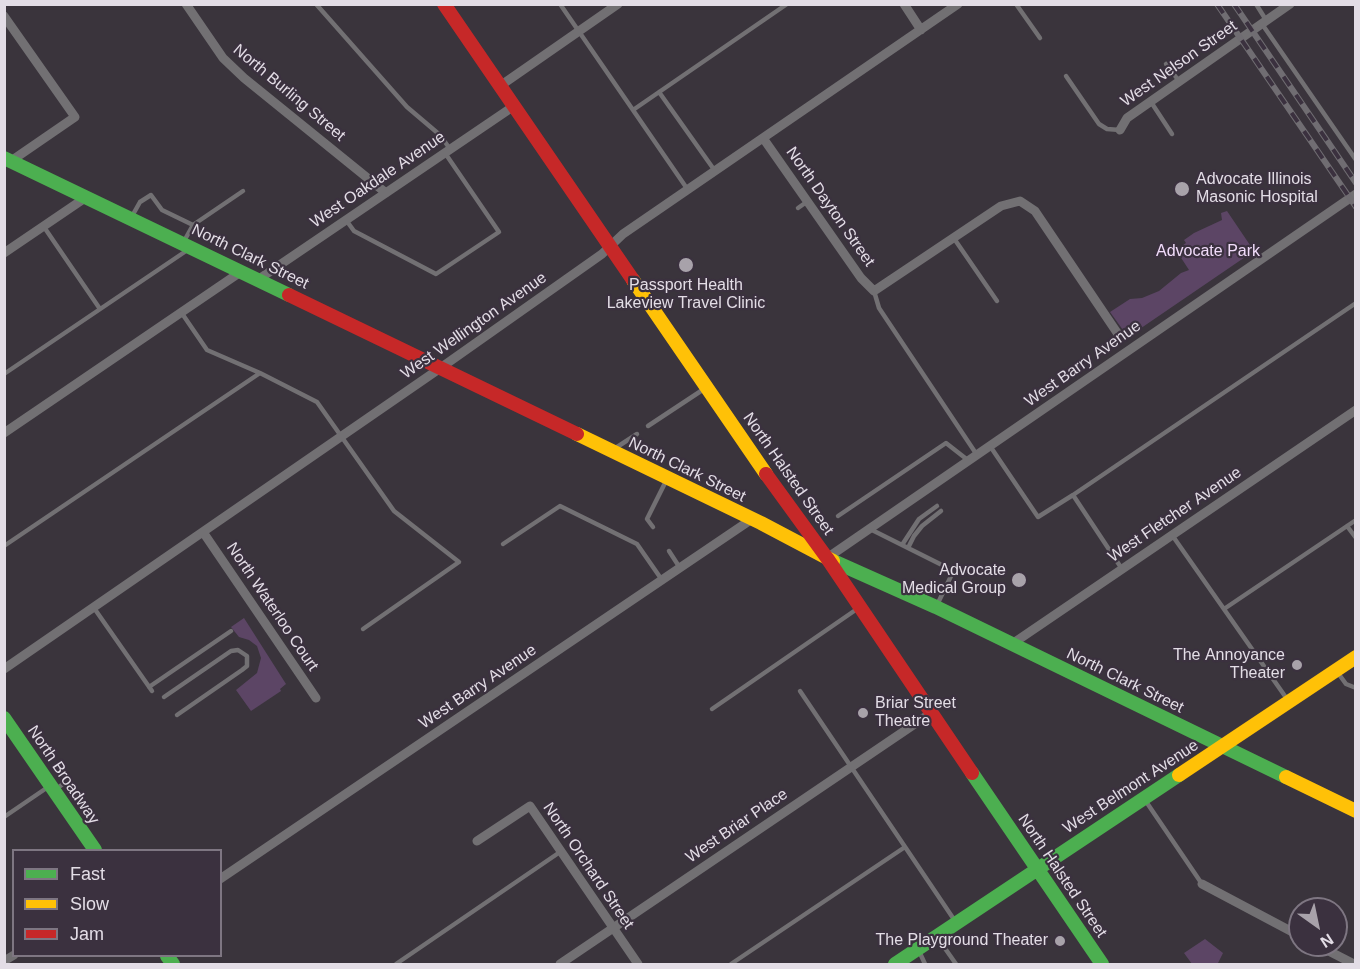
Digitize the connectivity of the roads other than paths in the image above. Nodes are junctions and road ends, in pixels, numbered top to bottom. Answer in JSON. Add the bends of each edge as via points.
{"nodes":[{"id":1,"x":186,"y":4,"type":"edge"},
{"id":2,"x":316,"y":4,"type":"edge"},
{"id":3,"x":444,"y":4,"type":"edge"},
{"id":4,"x":560,"y":4,"type":"edge"},
{"id":5,"x":618,"y":4,"type":"edge"},
{"id":6,"x":787,"y":4,"type":"edge"},
{"id":7,"x":904,"y":4,"type":"edge"},
{"id":8,"x":957,"y":4,"type":"edge"},
{"id":9,"x":1017,"y":4,"type":"edge"},
{"id":10,"x":1256,"y":4,"type":"edge"},
{"id":11,"x":1283,"y":6,"type":"edge"},
{"id":12,"x":4,"y":16,"type":"edge"},
{"id":13,"x":1265,"y":22,"type":"junction"},
{"id":14,"x":921,"y":30,"type":"junction"},
{"id":15,"x":579,"y":32,"type":"junction"},
{"id":16,"x":1040,"y":38,"type":"dead end"},
{"id":17,"x":1166,"y":64,"type":"dead end"},
{"id":18,"x":1066,"y":76,"type":"dead end"},
{"id":19,"x":1180,"y":81,"type":"junction"},
{"id":20,"x":500,"y":86,"type":"junction"},
{"id":21,"x":659,"y":92,"type":"junction"},
{"id":22,"x":1151,"y":101,"type":"junction"},
{"id":23,"x":514,"y":106,"type":"junction"},
{"id":24,"x":633,"y":110,"type":"junction"},
{"id":25,"x":1120,"y":130,"type":"joint"},
{"id":26,"x":1172,"y":134,"type":"dead end"},
{"id":27,"x":763,"y":138,"type":"junction"},
{"id":28,"x":448,"y":151,"type":"junction"},
{"id":29,"x":8,"y":159,"type":"edge"},
{"id":30,"x":1356,"y":160,"type":"edge"},
{"id":31,"x":715,"y":171,"type":"junction"},
{"id":32,"x":687,"y":190,"type":"junction"},
{"id":33,"x":243,"y":191,"type":"dead end"},
{"id":34,"x":386,"y":193,"type":"junction"},
{"id":35,"x":1356,"y":194,"type":"edge"},
{"id":36,"x":85,"y":198,"type":"junction"},
{"id":37,"x":808,"y":201,"type":"junction"},
{"id":38,"x":798,"y":208,"type":"dead end"},
{"id":39,"x":131,"y":219,"type":"junction"},
{"id":40,"x":346,"y":220,"type":"junction"},
{"id":41,"x":193,"y":225,"type":"junction"},
{"id":42,"x":44,"y":226,"type":"junction"},
{"id":43,"x":953,"y":237,"type":"junction"},
{"id":44,"x":187,"y":245,"type":"junction"},
{"id":45,"x":610,"y":246,"type":"junction"},
{"id":46,"x":4,"y":253,"type":"edge"},
{"id":47,"x":242,"y":272,"type":"junction"},
{"id":48,"x":259,"y":279,"type":"junction"},
{"id":49,"x":874,"y":291,"type":"junction"},
{"id":50,"x":997,"y":300,"type":"dead end"},
{"id":51,"x":1356,"y":303,"type":"edge"},
{"id":52,"x":100,"y":309,"type":"junction"},
{"id":53,"x":181,"y":312,"type":"junction"},
{"id":54,"x":1120,"y":337,"type":"dead end"},
{"id":55,"x":439,"y":369,"type":"junction"},
{"id":56,"x":260,"y":373,"type":"junction"},
{"id":57,"x":4,"y":374,"type":"edge"},
{"id":58,"x":707,"y":387,"type":"junction"},
{"id":59,"x":1356,"y":410,"type":"edge"},
{"id":60,"x":648,"y":426,"type":"dead end"},
{"id":61,"x":4,"y":433,"type":"edge"},
{"id":62,"x":637,"y":434,"type":"dead end"},
{"id":63,"x":341,"y":436,"type":"junction"},
{"id":64,"x":990,"y":446,"type":"junction"},
{"id":65,"x":611,"y":451,"type":"junction"},
{"id":66,"x":973,"y":458,"type":"junction"},
{"id":67,"x":667,"y":478,"type":"junction"},
{"id":68,"x":1073,"y":495,"type":"junction"},
{"id":69,"x":937,"y":506,"type":"dead end"},
{"id":70,"x":941,"y":511,"type":"dead end"},
{"id":71,"x":838,"y":516,"type":"dead end"},
{"id":72,"x":752,"y":519,"type":"junction"},
{"id":73,"x":1356,"y":520,"type":"edge"},
{"id":74,"x":1347,"y":526,"type":"junction"},
{"id":75,"x":653,"y":527,"type":"dead end"},
{"id":76,"x":870,"y":529,"type":"junction"},
{"id":77,"x":203,"y":532,"type":"junction"},
{"id":78,"x":1173,"y":535,"type":"junction"},
{"id":79,"x":1356,"y":538,"type":"edge"},
{"id":80,"x":503,"y":544,"type":"dead end"},
{"id":81,"x":902,"y":545,"type":"junction"},
{"id":82,"x":4,"y":546,"type":"edge"},
{"id":83,"x":908,"y":548,"type":"junction"},
{"id":84,"x":669,"y":551,"type":"dead end"},
{"id":85,"x":827,"y":558,"type":"junction"},
{"id":86,"x":680,"y":568,"type":"junction"},
{"id":87,"x":1122,"y":568,"type":"junction"},
{"id":88,"x":662,"y":580,"type":"junction"},
{"id":89,"x":936,"y":607,"type":"junction"},
{"id":90,"x":94,"y":608,"type":"junction"},
{"id":91,"x":859,"y":608,"type":"junction"},
{"id":92,"x":1224,"y":609,"type":"junction"},
{"id":93,"x":363,"y":629,"type":"dead end"},
{"id":94,"x":231,"y":632,"type":"dead end"},
{"id":95,"x":1011,"y":644,"type":"junction"},
{"id":96,"x":1356,"y":657,"type":"edge"},
{"id":97,"x":4,"y":669,"type":"edge"},
{"id":98,"x":1336,"y":670,"type":"junction"},
{"id":99,"x":1356,"y":688,"type":"edge"},
{"id":100,"x":800,"y":691,"type":"dead end"},
{"id":101,"x":164,"y":697,"type":"dead end"},
{"id":102,"x":316,"y":698,"type":"dead end"},
{"id":103,"x":1288,"y":702,"type":"junction"},
{"id":104,"x":712,"y":709,"type":"dead end"},
{"id":105,"x":931,"y":713,"type":"junction"},
{"id":106,"x":177,"y":715,"type":"dead end"},
{"id":107,"x":4,"y":718,"type":"edge"},
{"id":108,"x":1222,"y":747,"type":"junction"},
{"id":109,"x":851,"y":767,"type":"junction"},
{"id":110,"x":70,"y":779,"type":"dead end"},
{"id":111,"x":52,"y":788,"type":"junction"},
{"id":112,"x":1144,"y":798,"type":"junction"},
{"id":113,"x":1356,"y":811,"type":"edge"},
{"id":114,"x":4,"y":817,"type":"edge"},
{"id":115,"x":477,"y":841,"type":"dead end"},
{"id":116,"x":905,"y":847,"type":"junction"},
{"id":117,"x":94,"y":849,"type":"edge"},
{"id":118,"x":561,"y":852,"type":"junction"},
{"id":119,"x":1037,"y":868,"type":"junction"},
{"id":120,"x":222,"y":878,"type":"edge"},
{"id":121,"x":1203,"y":885,"type":"joint"},
{"id":122,"x":957,"y":923,"type":"junction"},
{"id":123,"x":613,"y":929,"type":"junction"},
{"id":124,"x":1288,"y":930,"type":"edge"},
{"id":125,"x":936,"y":937,"type":"junction"},
{"id":126,"x":918,"y":949,"type":"junction"},
{"id":127,"x":1340,"y":957,"type":"edge"},
{"id":128,"x":396,"y":964,"type":"edge"},
{"id":129,"x":560,"y":964,"type":"edge"},
{"id":130,"x":638,"y":964,"type":"edge"},
{"id":131,"x":731,"y":964,"type":"edge"},
{"id":132,"x":895,"y":964,"type":"edge"},
{"id":133,"x":926,"y":964,"type":"edge"},
{"id":134,"x":956,"y":964,"type":"edge"},
{"id":135,"x":1102,"y":964,"type":"edge"},
{"id":136,"x":1354,"y":964,"type":"edge"}],
"edges":[{"from":1,"to":34,"type":"street","name":"North Burling Street","via":[[223,58],[244,78]]},
{"from":2,"to":28,"type":"lane","via":[[406,107],[440,135]]},
{"from":3,"to":20,"type":"main road","name":"North Halsted Street"},
{"from":4,"to":15,"type":"lane"},
{"from":5,"to":15,"type":"street"},
{"from":6,"to":21,"type":"lane"},
{"from":7,"to":14,"type":"street"},
{"from":8,"to":14,"type":"street","name":"West Wellington Avenue"},
{"from":9,"to":16,"type":"lane"},
{"from":10,"to":13,"type":"lane"},
{"from":11,"to":13,"type":"street","name":"West Nelson Street"},
{"from":12,"to":29,"type":"street","via":[[75,117]]},
{"from":13,"to":19,"type":"street","name":"West Nelson Street"},
{"from":13,"to":30,"type":"lane"},
{"from":14,"to":27,"type":"street","name":"West Wellington Avenue"},
{"from":15,"to":20,"type":"street"},
{"from":15,"to":24,"type":"lane"},
{"from":17,"to":19,"type":"lane"},
{"from":18,"to":25,"type":"lane","via":[[1099,124]]},
{"from":19,"to":22,"type":"street","name":"West Nelson Street"},
{"from":20,"to":23,"type":"main road","name":"North Halsted Street"},
{"from":21,"to":24,"type":"lane"},
{"from":21,"to":31,"type":"lane"},
{"from":22,"to":25,"type":"street","name":"West Nelson Street","via":[[1127,118]]},
{"from":22,"to":26,"type":"lane"},
{"from":23,"to":28,"type":"street","name":"West Oakdale Avenue"},
{"from":23,"to":45,"type":"main road","name":"North Halsted Street"},
{"from":24,"to":32,"type":"lane"},
{"from":27,"to":31,"type":"street","name":"West Wellington Avenue"},
{"from":27,"to":37,"type":"street","name":"North Dayton Street"},
{"from":28,"to":34,"type":"street","name":"West Oakdale Avenue"},
{"from":28,"to":40,"type":"lane","via":[[499,232],[436,274],[354,231]]},
{"from":29,"to":36,"type":"main road","name":"North Clark Street"},
{"from":31,"to":32,"type":"street","name":"West Wellington Avenue"},
{"from":32,"to":45,"type":"street","name":"West Wellington Avenue"},
{"from":33,"to":41,"type":"lane"},
{"from":34,"to":40,"type":"street","name":"West Oakdale Avenue"},
{"from":35,"to":64,"type":"street","name":"West Barry Avenue"},
{"from":36,"to":39,"type":"main road","name":"North Clark Street"},
{"from":36,"to":42,"type":"street"},
{"from":37,"to":38,"type":"lane"},
{"from":37,"to":49,"type":"street","name":"North Dayton Street"},
{"from":39,"to":41,"type":"lane","via":[[140,202],[151,195],[162,210]]},
{"from":39,"to":44,"type":"main road","name":"North Clark Street"},
{"from":40,"to":48,"type":"street","name":"West Oakdale Avenue"},
{"from":41,"to":44,"type":"lane"},
{"from":42,"to":46,"type":"street"},
{"from":42,"to":52,"type":"lane"},
{"from":43,"to":49,"type":"street"},
{"from":43,"to":50,"type":"lane"},
{"from":43,"to":54,"type":"street","via":[[1001,206],[1020,201],[1035,211]]},
{"from":44,"to":47,"type":"main road","name":"North Clark Street"},
{"from":44,"to":52,"type":"lane"},
{"from":45,"to":55,"type":"street","name":"West Wellington Avenue"},
{"from":45,"to":58,"type":"main road","name":"North Halsted Street"},
{"from":47,"to":48,"type":"main road","name":"North Clark Street"},
{"from":47,"to":53,"type":"street"},
{"from":48,"to":55,"type":"main road","name":"North Clark Street"},
{"from":49,"to":66,"type":"lane","via":[[880,310]]},
{"from":51,"to":68,"type":"lane"},
{"from":52,"to":57,"type":"lane"},
{"from":53,"to":56,"type":"lane","via":[[207,351]]},
{"from":53,"to":61,"type":"street"},
{"from":55,"to":63,"type":"street","name":"West Wellington Avenue"},
{"from":55,"to":65,"type":"main road","name":"North Clark Street"},
{"from":56,"to":63,"type":"lane","via":[[317,402]]},
{"from":56,"to":82,"type":"lane"},
{"from":58,"to":60,"type":"lane"},
{"from":58,"to":85,"type":"main road","name":"North Halsted Street"},
{"from":59,"to":78,"type":"street","name":"West Fletcher Avenue"},
{"from":62,"to":65,"type":"lane"},
{"from":63,"to":77,"type":"street","name":"West Wellington Avenue"},
{"from":63,"to":93,"type":"lane","via":[[394,511],[459,562]]},
{"from":64,"to":66,"type":"street","name":"West Barry Avenue"},
{"from":64,"to":68,"type":"lane","via":[[1038,517]]},
{"from":65,"to":67,"type":"main road","name":"North Clark Street"},
{"from":66,"to":71,"type":"lane","via":[[946,443]]},
{"from":66,"to":76,"type":"street","name":"West Barry Avenue"},
{"from":67,"to":72,"type":"main road","name":"North Clark Street"},
{"from":67,"to":75,"type":"lane","via":[[647,519]]},
{"from":68,"to":87,"type":"lane"},
{"from":69,"to":81,"type":"lane","via":[[919,519]]},
{"from":70,"to":83,"type":"lane","via":[[922,526]]},
{"from":72,"to":85,"type":"main road","name":"North Clark Street"},
{"from":72,"to":86,"type":"street","name":"West Barry Avenue"},
{"from":73,"to":74,"type":"lane"},
{"from":74,"to":79,"type":"lane"},
{"from":74,"to":92,"type":"lane"},
{"from":76,"to":81,"type":"lane"},
{"from":76,"to":85,"type":"street","name":"West Barry Avenue"},
{"from":77,"to":90,"type":"street","name":"West Wellington Avenue"},
{"from":77,"to":102,"type":"street","name":"North Waterloo Court"},
{"from":78,"to":87,"type":"street","name":"West Fletcher Avenue"},
{"from":78,"to":92,"type":"lane"},
{"from":80,"to":88,"type":"lane","via":[[560,506],[637,544]]},
{"from":81,"to":83,"type":"lane"},
{"from":83,"to":89,"type":"lane","via":[[948,568],[952,574]]},
{"from":84,"to":86,"type":"lane"},
{"from":85,"to":89,"type":"main road","name":"North Clark Street"},
{"from":85,"to":91,"type":"main road","name":"North Halsted Street"},
{"from":86,"to":88,"type":"street","name":"West Barry Avenue"},
{"from":87,"to":95,"type":"street","name":"West Fletcher Avenue"},
{"from":88,"to":120,"type":"street","name":"West Barry Avenue"},
{"from":89,"to":95,"type":"main road","name":"North Clark Street"},
{"from":90,"to":94,"type":"lane","via":[[150,689]]},
{"from":90,"to":97,"type":"street","name":"West Wellington Avenue"},
{"from":91,"to":104,"type":"lane"},
{"from":91,"to":105,"type":"main road","name":"North Halsted Street"},
{"from":92,"to":103,"type":"lane"},
{"from":95,"to":108,"type":"main road","name":"North Clark Street"},
{"from":96,"to":98,"type":"main road","name":"West Belmont Avenue"},
{"from":98,"to":99,"type":"lane","via":[[1346,684]]},
{"from":98,"to":103,"type":"main road","name":"West Belmont Avenue"},
{"from":100,"to":109,"type":"lane"},
{"from":101,"to":106,"type":"lane","via":[[231,651],[247,656],[247,666]]},
{"from":103,"to":108,"type":"main road","name":"West Belmont Avenue"},
{"from":105,"to":109,"type":"street","name":"West Briar Place"},
{"from":105,"to":119,"type":"main road","name":"North Halsted Street"},
{"from":107,"to":111,"type":"main road","name":"North Broadway"},
{"from":108,"to":112,"type":"main road","name":"West Belmont Avenue"},
{"from":108,"to":113,"type":"main road","name":"North Clark Street"},
{"from":109,"to":116,"type":"lane"},
{"from":109,"to":123,"type":"street","name":"West Briar Place"},
{"from":110,"to":111,"type":"lane"},
{"from":111,"to":114,"type":"lane"},
{"from":111,"to":117,"type":"main road","name":"North Broadway"},
{"from":112,"to":119,"type":"main road","name":"West Belmont Avenue"},
{"from":112,"to":121,"type":"lane"},
{"from":115,"to":118,"type":"street","name":"North Orchard Street","via":[[530,806]]},
{"from":116,"to":122,"type":"lane"},
{"from":116,"to":131,"type":"lane"},
{"from":118,"to":123,"type":"street","name":"North Orchard Street"},
{"from":118,"to":128,"type":"lane"},
{"from":119,"to":122,"type":"main road","name":"West Belmont Avenue"},
{"from":119,"to":135,"type":"main road","name":"North Halsted Street"},
{"from":121,"to":124,"type":"street"},
{"from":122,"to":125,"type":"main road","name":"West Belmont Avenue"},
{"from":123,"to":129,"type":"street","name":"West Briar Place"},
{"from":123,"to":130,"type":"street","name":"North Orchard Street"},
{"from":125,"to":126,"type":"main road","name":"West Belmont Avenue"},
{"from":125,"to":134,"type":"lane"},
{"from":126,"to":132,"type":"main road","name":"West Belmont Avenue"},
{"from":126,"to":133,"type":"lane"},
{"from":127,"to":136,"type":"street"}]}
